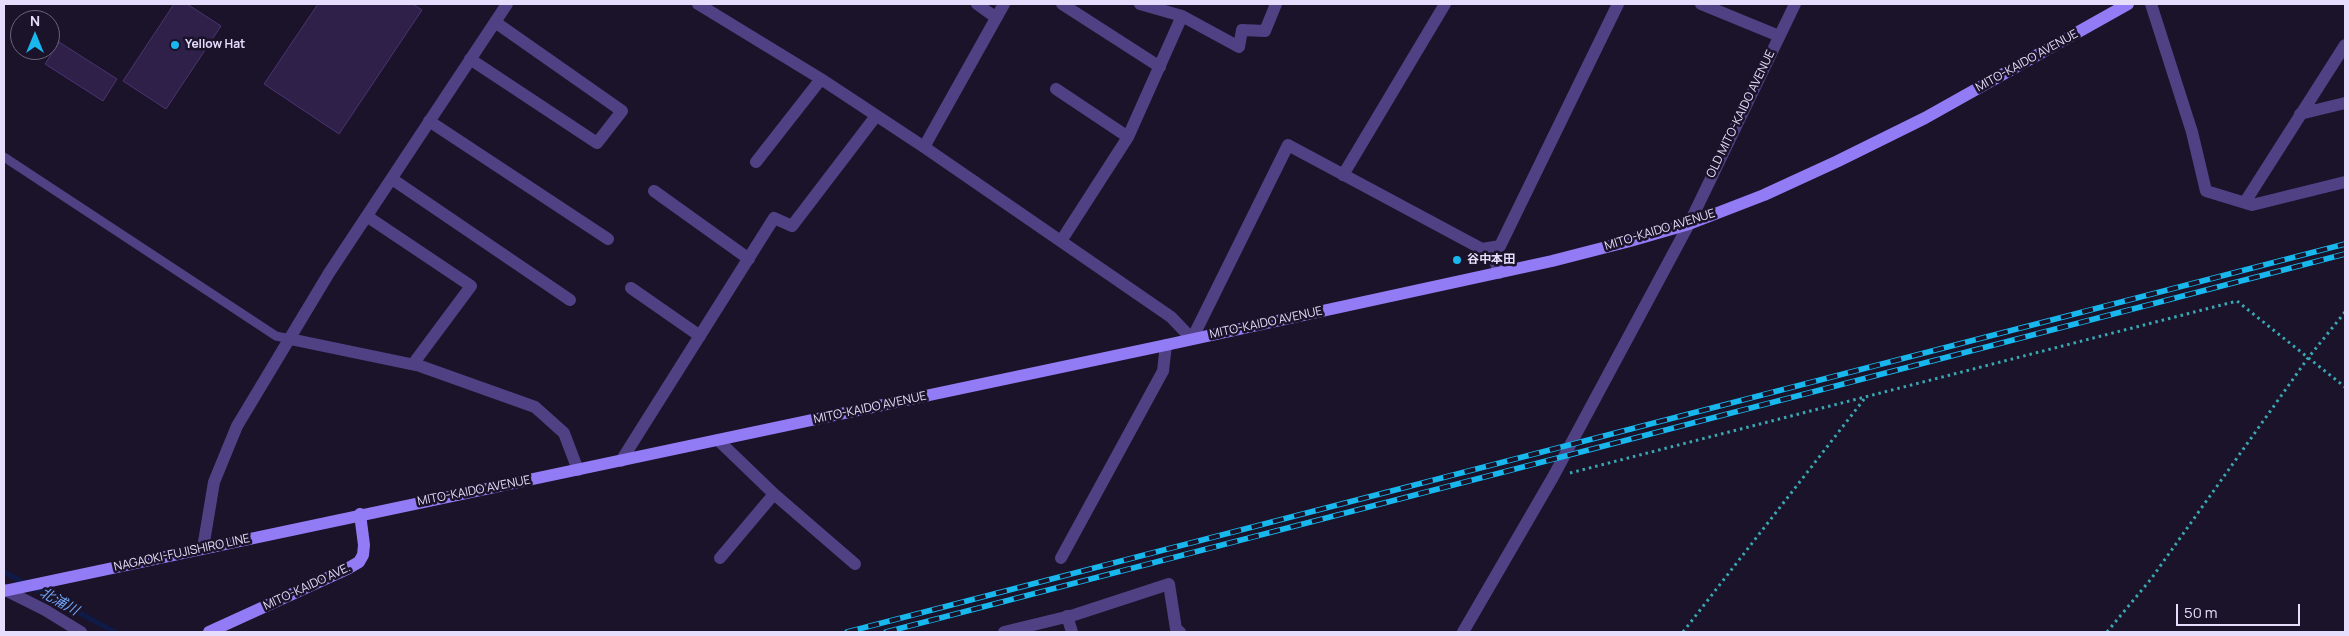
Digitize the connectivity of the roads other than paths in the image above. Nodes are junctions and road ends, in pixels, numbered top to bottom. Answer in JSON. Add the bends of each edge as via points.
{"nodes":[{"id":1,"x":507,"y":4,"type":"edge"},
{"id":2,"x":698,"y":4,"type":"edge"},
{"id":3,"x":977,"y":4,"type":"edge"},
{"id":4,"x":1004,"y":4,"type":"edge"},
{"id":5,"x":1062,"y":4,"type":"edge"},
{"id":6,"x":1140,"y":4,"type":"edge"},
{"id":7,"x":1276,"y":4,"type":"edge"},
{"id":8,"x":1445,"y":4,"type":"edge"},
{"id":9,"x":1618,"y":4,"type":"edge"},
{"id":10,"x":1701,"y":4,"type":"edge"},
{"id":11,"x":1795,"y":4,"type":"edge"},
{"id":12,"x":2128,"y":4,"type":"edge"},
{"id":13,"x":2151,"y":4,"type":"edge"},
{"id":14,"x":2110,"y":9,"type":"edge"},
{"id":15,"x":1182,"y":16,"type":"junction"},
{"id":16,"x":995,"y":17,"type":"junction"},
{"id":17,"x":495,"y":22,"type":"junction"},
{"id":18,"x":1779,"y":36,"type":"junction"},
{"id":19,"x":2345,"y":45,"type":"edge"},
{"id":20,"x":470,"y":59,"type":"junction"},
{"id":21,"x":1160,"y":67,"type":"junction"},
{"id":22,"x":821,"y":80,"type":"junction"},
{"id":23,"x":1056,"y":89,"type":"dead end"},
{"id":24,"x":2345,"y":104,"type":"edge"},
{"id":25,"x":2300,"y":114,"type":"junction"},
{"id":26,"x":876,"y":116,"type":"junction"},
{"id":27,"x":429,"y":121,"type":"junction"},
{"id":28,"x":1128,"y":136,"type":"junction"},
{"id":29,"x":924,"y":147,"type":"junction"},
{"id":30,"x":4,"y":157,"type":"edge"},
{"id":31,"x":756,"y":162,"type":"dead end"},
{"id":32,"x":1343,"y":174,"type":"junction"},
{"id":33,"x":392,"y":179,"type":"junction"},
{"id":34,"x":2345,"y":182,"type":"edge"},
{"id":35,"x":654,"y":191,"type":"dead end"},
{"id":36,"x":2246,"y":202,"type":"junction"},
{"id":37,"x":368,"y":217,"type":"junction"},
{"id":38,"x":1688,"y":224,"type":"junction"},
{"id":39,"x":608,"y":239,"type":"dead end"},
{"id":40,"x":1060,"y":242,"type":"junction"},
{"id":41,"x":1491,"y":248,"type":"junction"},
{"id":42,"x":748,"y":259,"type":"junction"},
{"id":43,"x":1499,"y":273,"type":"junction"},
{"id":44,"x":631,"y":288,"type":"dead end"},
{"id":45,"x":570,"y":300,"type":"dead end"},
{"id":46,"x":700,"y":336,"type":"junction"},
{"id":47,"x":290,"y":339,"type":"junction"},
{"id":48,"x":1192,"y":339,"type":"junction"},
{"id":49,"x":1166,"y":345,"type":"junction"},
{"id":50,"x":412,"y":364,"type":"junction"},
{"id":51,"x":718,"y":440,"type":"junction"},
{"id":52,"x":622,"y":461,"type":"junction"},
{"id":53,"x":578,"y":470,"type":"junction"},
{"id":54,"x":774,"y":494,"type":"junction"},
{"id":55,"x":360,"y":514,"type":"junction"},
{"id":56,"x":203,"y":548,"type":"junction"},
{"id":57,"x":720,"y":558,"type":"dead end"},
{"id":58,"x":1061,"y":558,"type":"dead end"},
{"id":59,"x":854,"y":564,"type":"dead end"},
{"id":60,"x":5,"y":590,"type":"edge"},
{"id":61,"x":1067,"y":616,"type":"junction"},
{"id":62,"x":81,"y":632,"type":"edge"},
{"id":63,"x":209,"y":632,"type":"edge"},
{"id":64,"x":1004,"y":632,"type":"edge"},
{"id":65,"x":1072,"y":632,"type":"edge"},
{"id":66,"x":1180,"y":632,"type":"edge"},
{"id":67,"x":1463,"y":632,"type":"edge"}],
"edges":[{"from":1,"to":17,"type":"street"},
{"from":2,"to":22,"type":"street"},
{"from":3,"to":16,"type":"street"},
{"from":4,"to":16,"type":"street"},
{"from":5,"to":21,"type":"street"},
{"from":6,"to":15,"type":"street"},
{"from":7,"to":15,"type":"street","via":[[1265,31],[1242,30],[1239,47]]},
{"from":8,"to":32,"type":"street"},
{"from":9,"to":41,"type":"street","via":[[1500,246]]},
{"from":10,"to":18,"type":"street"},
{"from":11,"to":18,"type":"street","name":"OLD MITO-KAIDO AVENUE"},
{"from":12,"to":14,"type":"main road","name":"MITO-KAIDO AVENUE"},
{"from":13,"to":36,"type":"street","via":[[2192,132],[2206,191]]},
{"from":14,"to":38,"type":"main road","name":"MITO-KAIDO AVENUE","via":[[1916,122],[1764,196]]},
{"from":15,"to":21,"type":"street"},
{"from":16,"to":29,"type":"street"},
{"from":17,"to":20,"type":"street"},
{"from":17,"to":20,"type":"street","via":[[622,111],[597,143]]},
{"from":18,"to":38,"type":"street","name":"OLD MITO-KAIDO AVENUE"},
{"from":19,"to":25,"type":"street"},
{"from":20,"to":27,"type":"street"},
{"from":21,"to":28,"type":"street"},
{"from":22,"to":26,"type":"street"},
{"from":22,"to":31,"type":"street"},
{"from":23,"to":28,"type":"street"},
{"from":24,"to":25,"type":"street"},
{"from":25,"to":36,"type":"street"},
{"from":26,"to":29,"type":"street"},
{"from":26,"to":42,"type":"street","via":[[792,226],[774,218]]},
{"from":27,"to":33,"type":"street"},
{"from":27,"to":39,"type":"street"},
{"from":28,"to":40,"type":"street"},
{"from":29,"to":40,"type":"street"},
{"from":30,"to":47,"type":"lane","via":[[276,336]]},
{"from":32,"to":41,"type":"street","via":[[1482,249]]},
{"from":32,"to":48,"type":"street","via":[[1288,145]]},
{"from":33,"to":37,"type":"street"},
{"from":33,"to":45,"type":"street"},
{"from":34,"to":36,"type":"street","via":[[2252,205]]},
{"from":35,"to":42,"type":"street"},
{"from":37,"to":47,"type":"street","via":[[329,273]]},
{"from":37,"to":50,"type":"street","via":[[471,286]]},
{"from":38,"to":43,"type":"main road","name":"MITO-KAIDO AVENUE","via":[[1622,244]]},
{"from":38,"to":67,"type":"street","name":"OLD MITO-KAIDO AVENUE","via":[[1553,477]]},
{"from":40,"to":48,"type":"street","via":[[1171,317]]},
{"from":41,"to":43,"type":"street"},
{"from":42,"to":46,"type":"street"},
{"from":43,"to":48,"type":"main road","name":"MITO-KAIDO AVENUE"},
{"from":44,"to":46,"type":"street"},
{"from":46,"to":52,"type":"street"},
{"from":47,"to":50,"type":"street"},
{"from":47,"to":56,"type":"street","via":[[237,426],[214,482]]},
{"from":48,"to":49,"type":"main road","name":"MITO-KAIDO AVENUE"},
{"from":49,"to":51,"type":"main road","name":"MITO-KAIDO AVENUE"},
{"from":49,"to":58,"type":"street","via":[[1163,371]]},
{"from":50,"to":53,"type":"street","via":[[535,406],[564,433]]},
{"from":51,"to":52,"type":"main road","name":"MITO-KAIDO AVENUE"},
{"from":51,"to":54,"type":"street"},
{"from":52,"to":53,"type":"main road","name":"MITO-KAIDO AVENUE"},
{"from":53,"to":55,"type":"main road","name":"MITO-KAIDO AVENUE"},
{"from":54,"to":57,"type":"street"},
{"from":54,"to":59,"type":"street"},
{"from":55,"to":56,"type":"main road","name":"NAGAOKI-FUJISHIRO LINE"},
{"from":55,"to":63,"type":"main road","name":"MITO-KAIDO AVE.","via":[[364,545],[359,562]]},
{"from":56,"to":60,"type":"main road","name":"NAGAOKI-FUJISHIRO LINE"},
{"from":60,"to":62,"type":"street"},
{"from":61,"to":64,"type":"street"},
{"from":61,"to":65,"type":"street"},
{"from":61,"to":66,"type":"street","via":[[1168,584],[1176,630]]}]}
